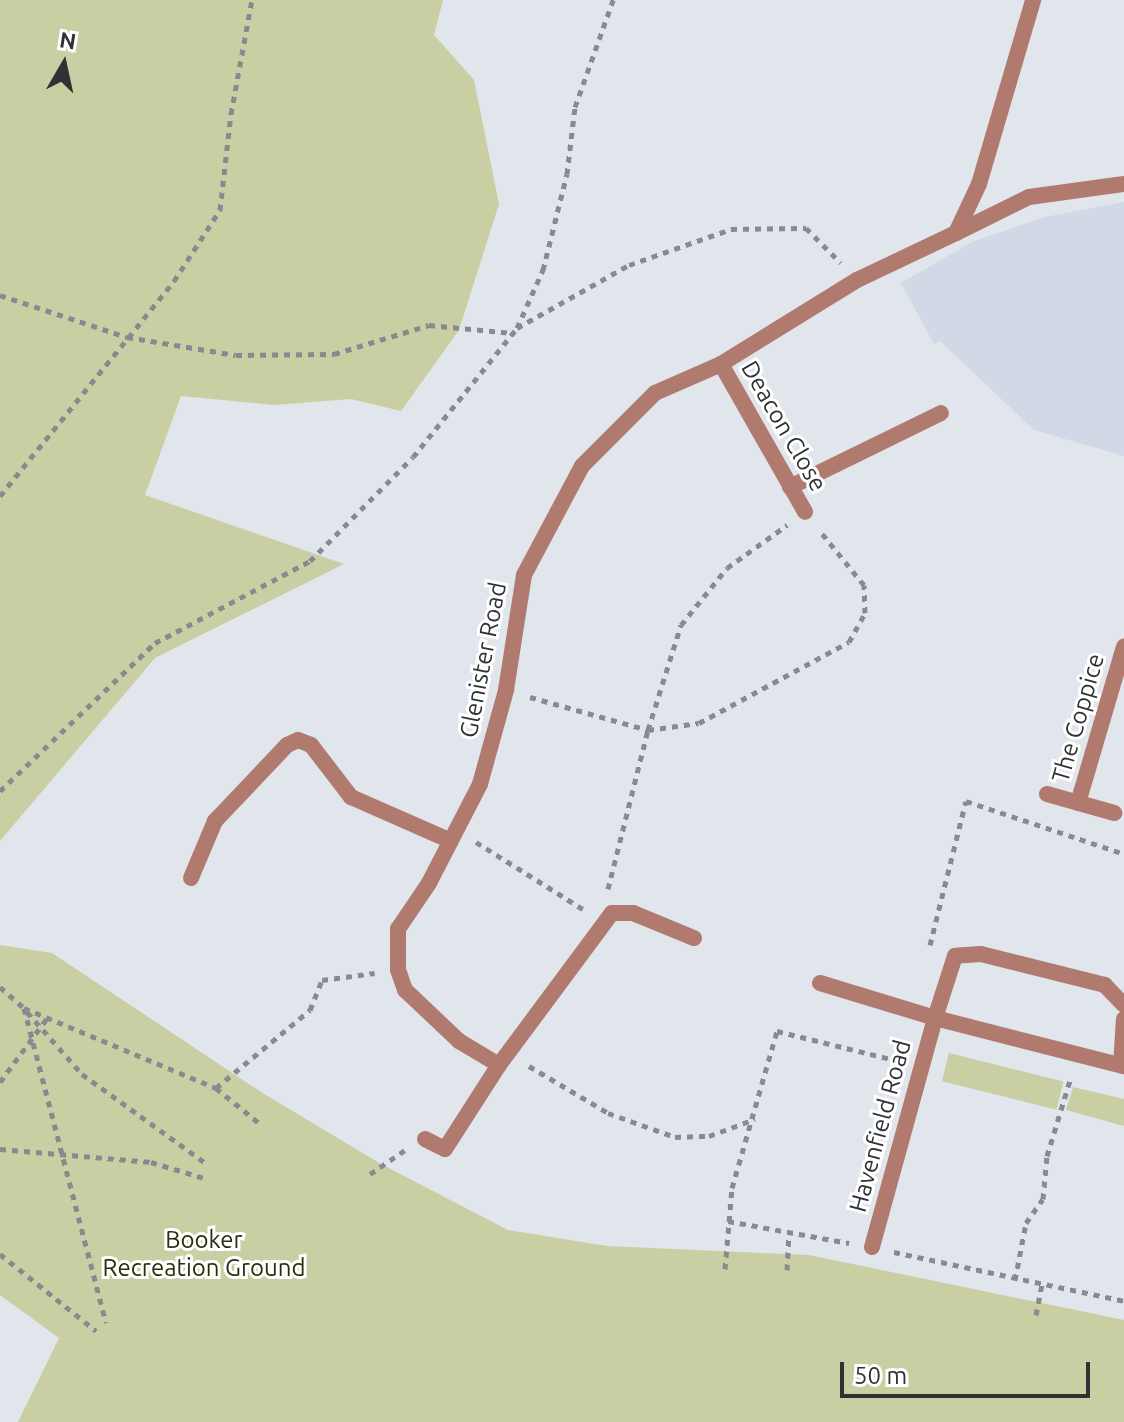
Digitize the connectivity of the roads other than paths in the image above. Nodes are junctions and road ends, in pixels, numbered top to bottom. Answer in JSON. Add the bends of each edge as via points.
{"nodes":[{"id":1,"x":1033,"y":0,"type":"edge"},
{"id":2,"x":1124,"y":184,"type":"edge"},
{"id":3,"x":956,"y":233,"type":"junction"},
{"id":4,"x":721,"y":364,"type":"junction"},
{"id":5,"x":941,"y":413,"type":"dead end"},
{"id":6,"x":790,"y":487,"type":"junction"},
{"id":7,"x":805,"y":512,"type":"road end"},
{"id":8,"x":1124,"y":647,"type":"edge"},
{"id":9,"x":1047,"y":794,"type":"dead end"},
{"id":10,"x":1078,"y":803,"type":"junction"},
{"id":11,"x":1114,"y":813,"type":"dead end"},
{"id":12,"x":454,"y":834,"type":"junction"},
{"id":13,"x":191,"y":878,"type":"dead end"},
{"id":14,"x":694,"y":938,"type":"dead end"},
{"id":15,"x":820,"y":983,"type":"dead end"},
{"id":16,"x":1124,"y":1005,"type":"edge"},
{"id":17,"x":935,"y":1018,"type":"junction"},
{"id":18,"x":1124,"y":1019,"type":"edge"},
{"id":19,"x":503,"y":1059,"type":"junction"},
{"id":20,"x":1122,"y":1066,"type":"edge"},
{"id":21,"x":425,"y":1139,"type":"road end"},
{"id":22,"x":872,"y":1247,"type":"road end"}],
"edges":[{"from":1,"to":3,"type":"street","via":[[979,184]]},
{"from":2,"to":3,"type":"street","name":"Glenister Road","via":[[1029,197]]},
{"from":3,"to":4,"type":"street","name":"Glenister Road","via":[[857,280]]},
{"from":4,"to":6,"type":"street","name":"Deacon Close"},
{"from":4,"to":12,"type":"street","name":"Glenister Road","via":[[655,393],[582,466],[524,575],[506,690],[480,784]]},
{"from":5,"to":6,"type":"street"},
{"from":6,"to":7,"type":"street","name":"Deacon Close"},
{"from":8,"to":10,"type":"street","name":"The Coppice"},
{"from":9,"to":10,"type":"street","name":"The Coppice"},
{"from":10,"to":11,"type":"street","name":"The Coppice"},
{"from":12,"to":13,"type":"street","via":[[351,797],[311,745],[298,740],[215,821]]},
{"from":12,"to":19,"type":"street","name":"Glenister Road","via":[[398,929],[398,970],[405,990],[427,1014]]},
{"from":14,"to":19,"type":"street","via":[[633,913],[608,917]]},
{"from":15,"to":17,"type":"street"},
{"from":16,"to":17,"type":"street","name":"Havenfield Road","via":[[1105,985],[981,954],[955,956]]},
{"from":17,"to":20,"type":"street","name":"Havenfield Road"},
{"from":17,"to":22,"type":"street","name":"Havenfield Road"},
{"from":18,"to":20,"type":"street","name":"Havenfield Road"},
{"from":19,"to":21,"type":"street","via":[[445,1149]]}]}
